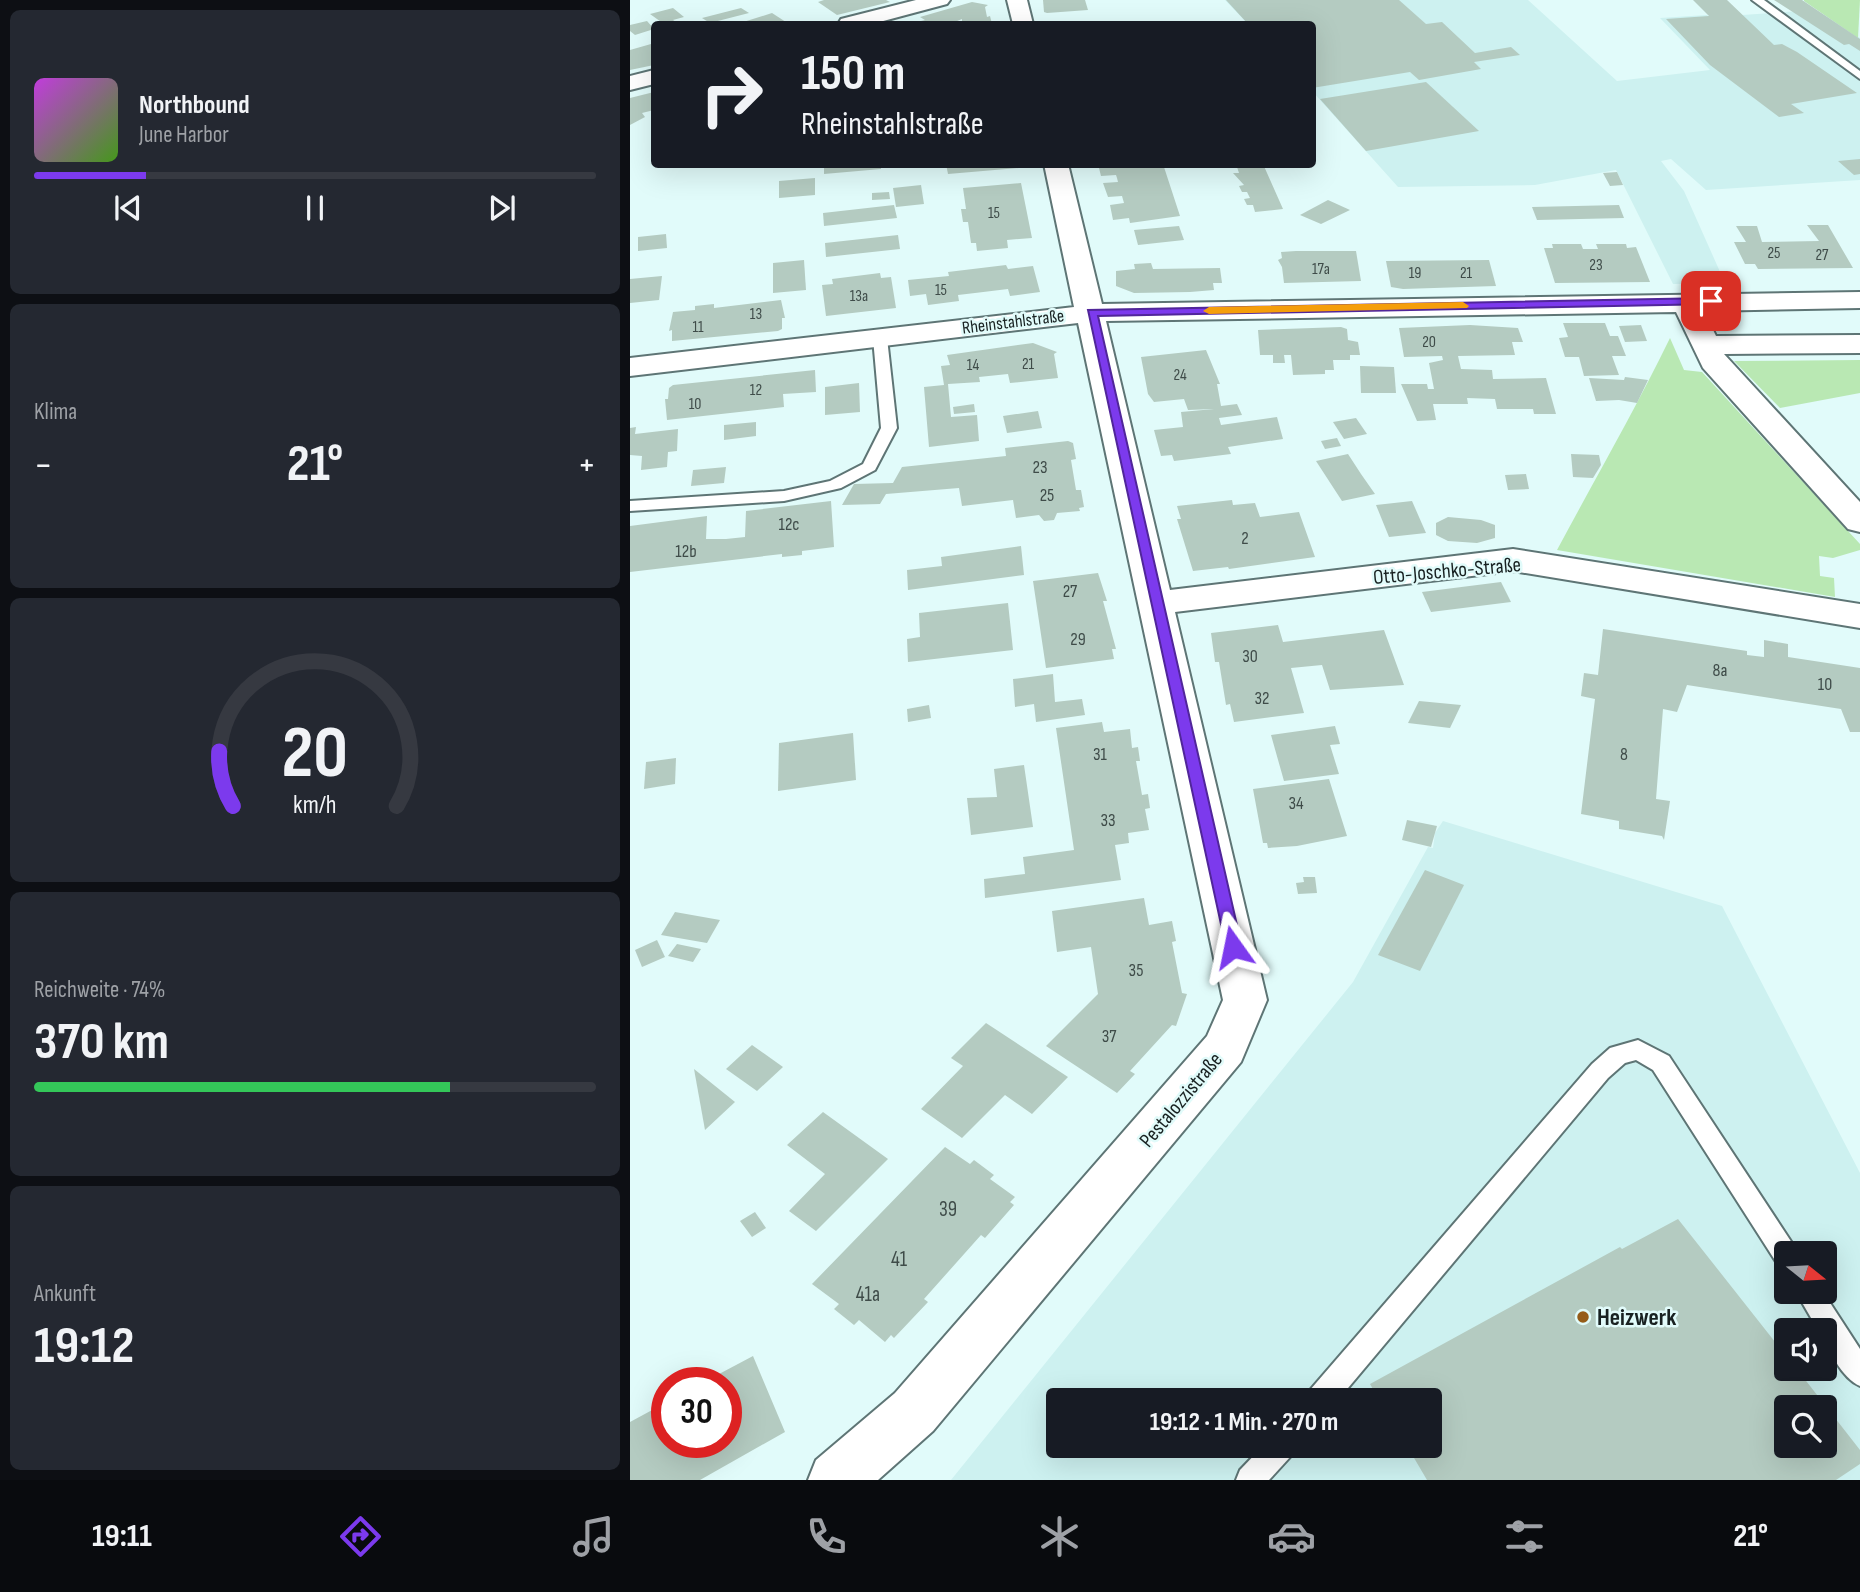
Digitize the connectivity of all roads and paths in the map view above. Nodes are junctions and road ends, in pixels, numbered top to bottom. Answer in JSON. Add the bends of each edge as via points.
{"nodes":[{"id":1,"x":940,"y":0,"type":"edge"},
{"id":2,"x":1017,"y":0,"type":"edge"},
{"id":3,"x":1756,"y":0,"type":"edge"},
{"id":4,"x":860,"y":21,"type":"edge"},
{"id":5,"x":1022,"y":21,"type":"edge"},
{"id":6,"x":1860,"y":76,"type":"edge"},
{"id":7,"x":651,"y":78,"type":"edge"},
{"id":8,"x":630,"y":83,"type":"edge"},
{"id":9,"x":1057,"y":168,"type":"edge"},
{"id":10,"x":1860,"y":300,"type":"edge"},
{"id":11,"x":1686,"y":302,"type":"junction"},
{"id":12,"x":1092,"y":313,"type":"junction"},
{"id":13,"x":880,"y":338,"type":"junction"},
{"id":14,"x":1860,"y":344,"type":"edge"},
{"id":15,"x":1705,"y":345,"type":"junction"},
{"id":16,"x":630,"y":367,"type":"edge"},
{"id":17,"x":630,"y":506,"type":"edge"},
{"id":18,"x":1860,"y":522,"type":"edge"},
{"id":19,"x":1157,"y":603,"type":"junction"},
{"id":20,"x":1860,"y":616,"type":"edge"},
{"id":21,"x":1777,"y":1241,"type":"edge"},
{"id":22,"x":1817,"y":1304,"type":"edge"},
{"id":23,"x":1860,"y":1373,"type":"edge"},
{"id":24,"x":1330,"y":1388,"type":"edge"},
{"id":25,"x":1270,"y":1458,"type":"edge"},
{"id":26,"x":836,"y":1480,"type":"edge"},
{"id":27,"x":1250,"y":1480,"type":"edge"}],
"edges":[{"from":1,"to":4,"type":"street"},
{"from":2,"to":5,"type":"street"},
{"from":3,"to":6,"type":"lane"},
{"from":7,"to":8,"type":"street"},
{"from":9,"to":12,"type":"street","name":"Pestalozzistraße"},
{"from":10,"to":11,"type":"street","name":"Rheinstahlstraße"},
{"from":11,"to":12,"type":"street","name":"Rheinstahlstraße"},
{"from":11,"to":15,"type":"street"},
{"from":12,"to":13,"type":"street","name":"Rheinstahlstraße"},
{"from":12,"to":19,"type":"street","name":"Pestalozzistraße"},
{"from":13,"to":16,"type":"street","name":"Rheinstahlstraße"},
{"from":13,"to":17,"type":"lane","via":[[890,428],[869,467],[835,485],[784,496]]},
{"from":14,"to":15,"type":"street"},
{"from":15,"to":18,"type":"street","via":[[1713,362]]},
{"from":19,"to":20,"type":"street","name":"Otto-Joschko-Straße","via":[[1513,560]]},
{"from":19,"to":26,"type":"street","name":"Pestalozzistraße","via":[[1245,1000],[1225,1048],[1199,1079],[914,1412]]},
{"from":21,"to":24,"type":"lane","via":[[1661,1063],[1638,1051],[1618,1055]]},
{"from":22,"to":23,"type":"lane"},
{"from":25,"to":27,"type":"lane"}]}
